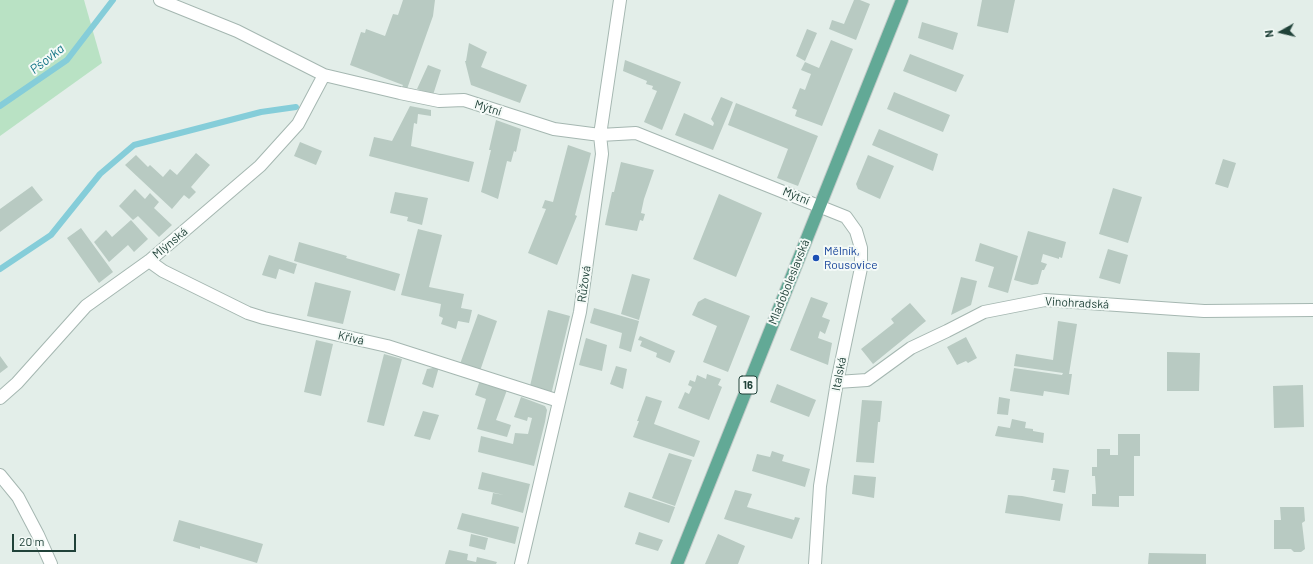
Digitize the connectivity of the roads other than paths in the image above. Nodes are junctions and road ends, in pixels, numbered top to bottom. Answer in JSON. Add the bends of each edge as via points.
{"nodes":[{"id":1,"x":160,"y":0,"type":"edge"},
{"id":2,"x":620,"y":0,"type":"edge"},
{"id":3,"x":902,"y":0,"type":"edge"},
{"id":4,"x":324,"y":75,"type":"junction"},
{"id":5,"x":600,"y":134,"type":"junction"},
{"id":6,"x":819,"y":205,"type":"junction"},
{"id":7,"x":149,"y":261,"type":"junction"},
{"id":8,"x":1313,"y":310,"type":"edge"},
{"id":9,"x":837,"y":382,"type":"junction"},
{"id":10,"x":0,"y":398,"type":"edge"},
{"id":11,"x":559,"y":401,"type":"junction"},
{"id":12,"x":0,"y":475,"type":"edge"},
{"id":13,"x":51,"y":564,"type":"edge"},
{"id":14,"x":521,"y":564,"type":"edge"},
{"id":15,"x":677,"y":564,"type":"edge"},
{"id":16,"x":815,"y":564,"type":"edge"}],
"edges":[{"from":1,"to":4,"type":"street","name":"Mýtní","via":[[238,31]]},
{"from":2,"to":5,"type":"street","name":"Růžová"},
{"from":3,"to":6,"type":"main road","name":"Mladoboleslavská","number":"16"},
{"from":4,"to":5,"type":"street","name":"Mýtní","via":[[439,101],[464,100],[554,129]]},
{"from":4,"to":7,"type":"street","name":"Mlýnská","via":[[298,124],[260,166]]},
{"from":5,"to":6,"type":"street","name":"Mýtní","via":[[636,133]]},
{"from":5,"to":11,"type":"street","name":"Růžová","via":[[602,154],[580,312]]},
{"from":6,"to":9,"type":"street","name":"Italská","via":[[846,216],[856,231],[861,248],[861,268]]},
{"from":6,"to":15,"type":"main road","name":"Mladoboleslavská","number":"16"},
{"from":7,"to":10,"type":"street","name":"Mlýnská","via":[[86,306],[17,383]]},
{"from":7,"to":11,"type":"street","name":"Křivá","via":[[163,271],[248,313],[387,346]]},
{"from":8,"to":9,"type":"street","name":"Vinohradská","via":[[1204,311],[1045,300],[984,312],[911,348],[867,380]]},
{"from":9,"to":16,"type":"street","name":"Italská","via":[[820,486]]},
{"from":11,"to":14,"type":"street","name":"Růžová"},
{"from":12,"to":13,"type":"street","via":[[18,497]]}]}
